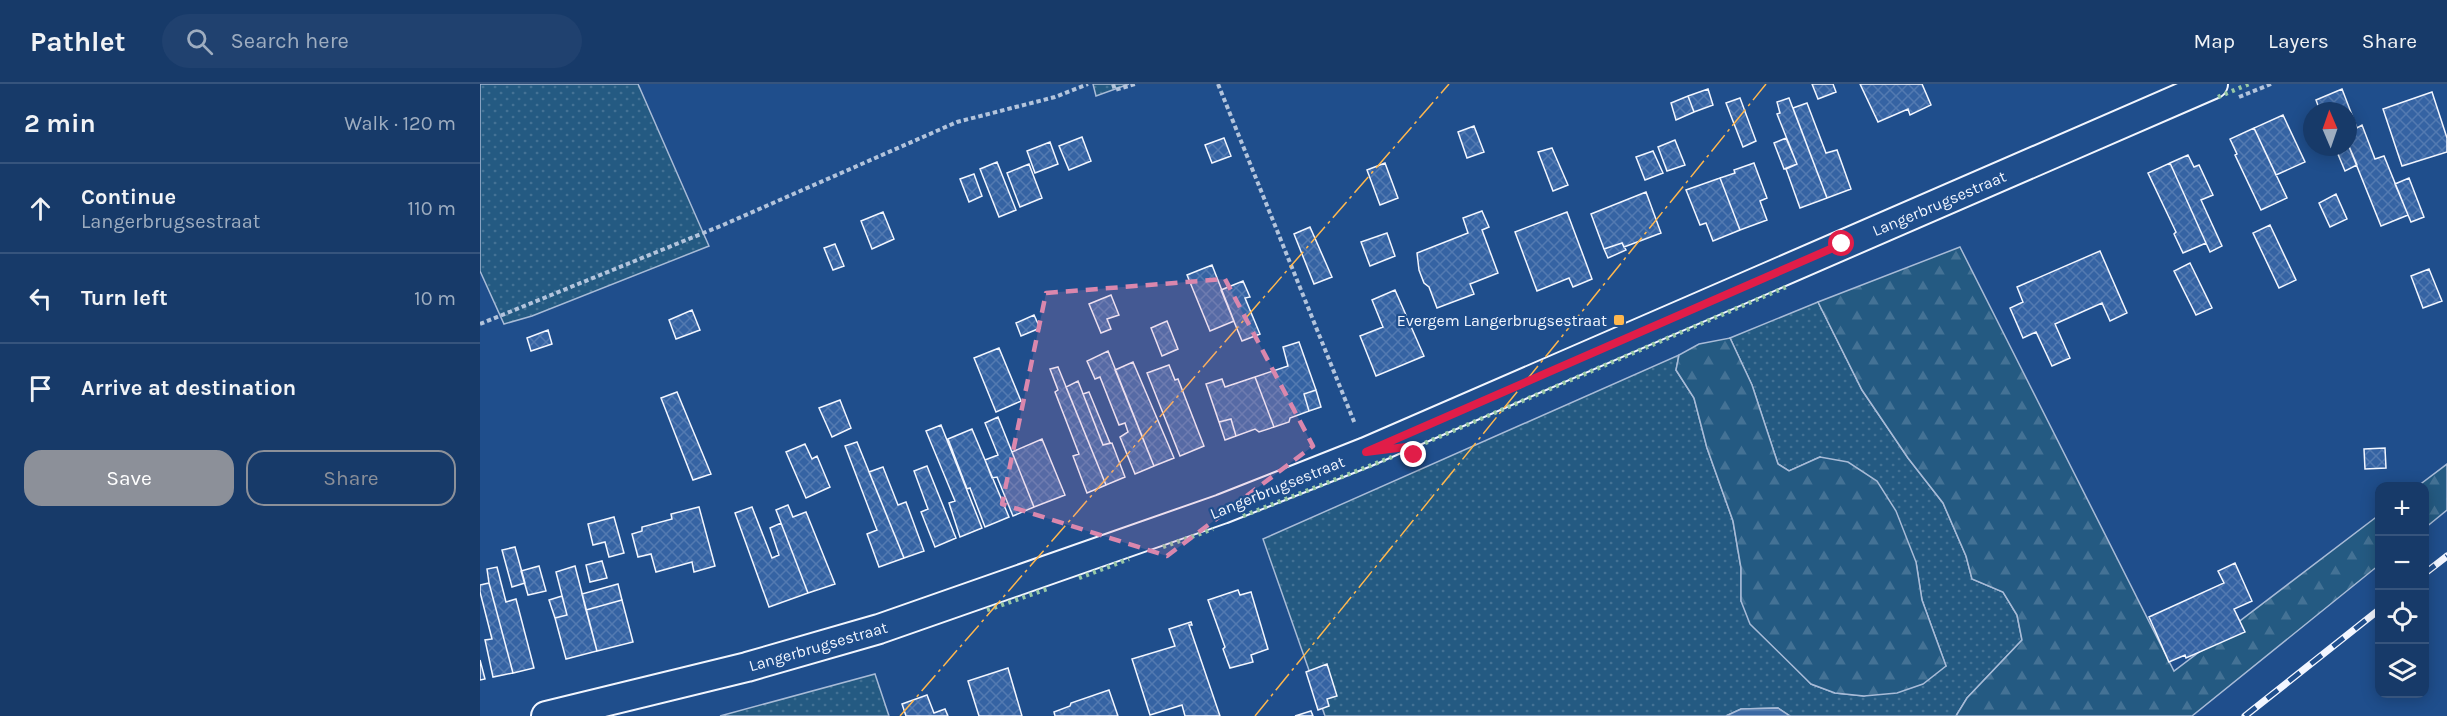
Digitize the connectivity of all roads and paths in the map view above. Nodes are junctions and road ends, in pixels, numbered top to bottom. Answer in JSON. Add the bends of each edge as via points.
{"nodes":[{"id":1,"x":1088,"y":84,"type":"edge"},
{"id":2,"x":1113,"y":84,"type":"edge"},
{"id":3,"x":1134,"y":84,"type":"edge"},
{"id":4,"x":1218,"y":84,"type":"edge"},
{"id":5,"x":2214,"y":84,"type":"edge"},
{"id":6,"x":480,"y":324,"type":"edge"},
{"id":7,"x":1366,"y":452,"type":"junction"},
{"id":8,"x":546,"y":716,"type":"edge"}],
"edges":[{"from":1,"to":6,"type":"path","via":[[1055,97],[957,122],[723,225]]},
{"from":2,"to":3,"type":"path","via":[[1115,90]]},
{"from":4,"to":7,"type":"path"},
{"from":5,"to":7,"type":"street","name":"Langerbrugsestraat"},
{"from":7,"to":8,"type":"street","name":"Langerbrugsestraat","via":[[1166,530],[879,629],[747,667]]}]}
